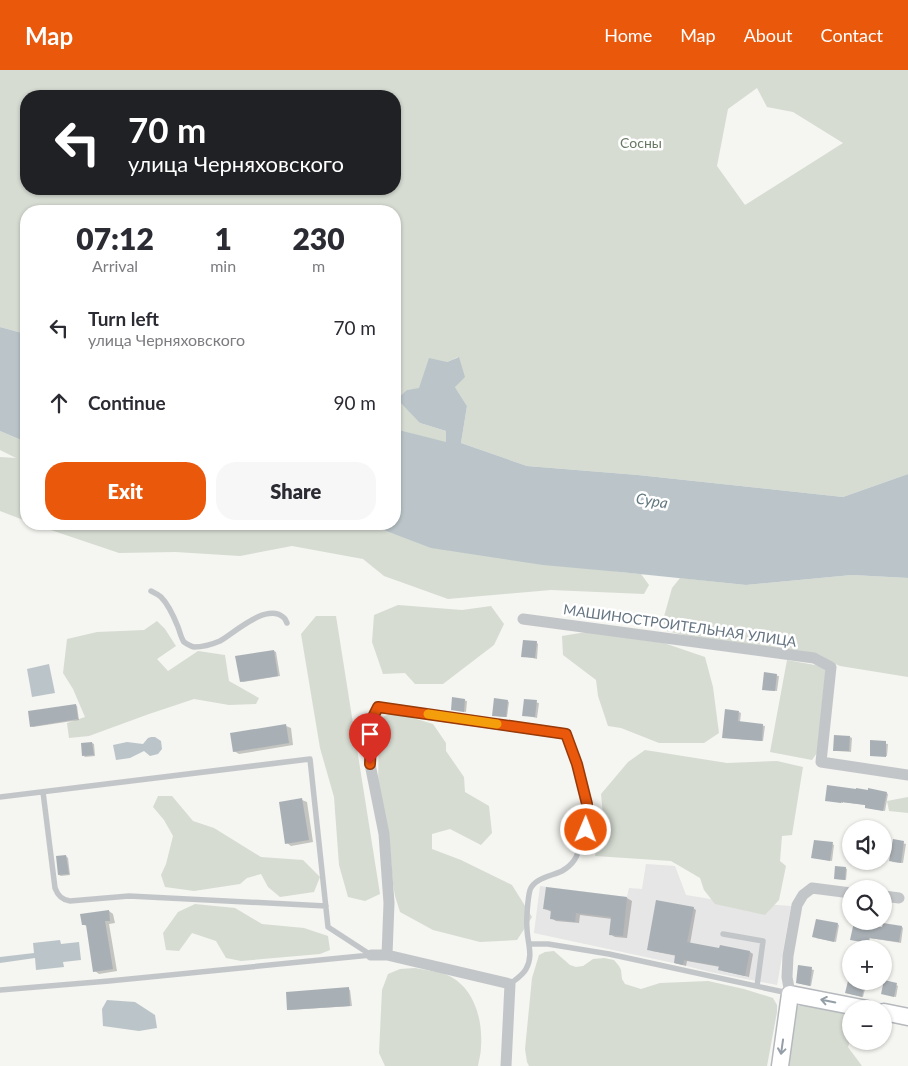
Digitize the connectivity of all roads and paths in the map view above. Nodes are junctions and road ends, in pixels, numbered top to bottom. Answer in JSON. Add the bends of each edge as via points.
{"nodes":[{"id":1,"x":151,"y":591,"type":"dead end"},
{"id":2,"x":523,"y":619,"type":"dead end"},
{"id":3,"x":287,"y":623,"type":"dead end"},
{"id":4,"x":566,"y":734,"type":"joint"},
{"id":5,"x":908,"y":775,"type":"edge"},
{"id":6,"x":43,"y":792,"type":"junction"},
{"id":7,"x":0,"y":797,"type":"edge"},
{"id":8,"x":842,"y":892,"type":"edge"},
{"id":9,"x":892,"y":897,"type":"edge"},
{"id":10,"x":899,"y":898,"type":"dead end"},
{"id":11,"x":326,"y":906,"type":"junction"},
{"id":12,"x":723,"y":934,"type":"dead end"},
{"id":13,"x":530,"y":944,"type":"junction"},
{"id":14,"x":371,"y":955,"type":"junction"},
{"id":15,"x":387,"y":955,"type":"junction"},
{"id":16,"x":510,"y":984,"type":"junction"},
{"id":17,"x":757,"y":986,"type":"junction"},
{"id":18,"x":0,"y":990,"type":"edge"},
{"id":19,"x":790,"y":994,"type":"junction"},
{"id":20,"x":842,"y":1004,"type":"edge"},
{"id":21,"x":892,"y":1014,"type":"edge"},
{"id":22,"x":908,"y":1017,"type":"edge"},
{"id":23,"x":506,"y":1066,"type":"edge"},
{"id":24,"x":780,"y":1066,"type":"edge"}],
"edges":[{"from":1,"to":3,"type":"lane","via":[[168,606],[182,639],[192,646],[213,644],[251,620],[268,614],[277,614]]},
{"from":2,"to":5,"type":"street","name":"МАШИНОСТРОИТЕЛЬНАЯ УЛИЦА","via":[[814,658],[831,667],[821,762]]},
{"from":4,"to":13,"type":"lane","via":[[587,804],[586,830],[572,864],[538,881],[530,891],[527,928]]},
{"from":4,"to":15,"type":"street","via":[[378,707],[372,719],[370,764],[384,834]]},
{"from":6,"to":7,"type":"lane"},
{"from":6,"to":11,"type":"lane","via":[[55,888],[60,898],[70,902],[129,896]]},
{"from":6,"to":11,"type":"lane","via":[[310,759]]},
{"from":8,"to":19,"type":"street","via":[[812,888],[797,905],[788,956]]},
{"from":9,"to":10,"type":"street"},
{"from":11,"to":14,"type":"lane","via":[[328,926]]},
{"from":12,"to":17,"type":"lane","via":[[763,941]]},
{"from":13,"to":16,"type":"lane","via":[[526,969]]},
{"from":13,"to":17,"type":"lane","via":[[609,954]]},
{"from":14,"to":15,"type":"street"},
{"from":14,"to":18,"type":"lane"},
{"from":15,"to":16,"type":"street"},
{"from":16,"to":23,"type":"street"},
{"from":17,"to":19,"type":"lane"},
{"from":20,"to":19,"type":"main road","one_way":true},
{"from":19,"to":24,"type":"main road","one_way":true},
{"from":21,"to":22,"type":"main road"}]}
